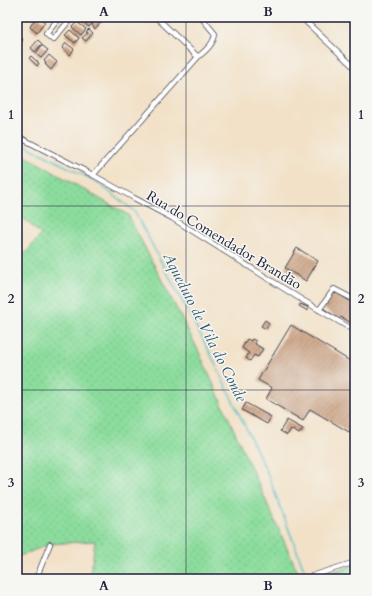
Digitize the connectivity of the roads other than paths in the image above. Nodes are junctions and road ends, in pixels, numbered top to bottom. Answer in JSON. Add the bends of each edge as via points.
{"nodes":[{"id":1,"x":60,"y":17,"type":"edge"},
{"id":2,"x":64,"y":17,"type":"edge"},
{"id":3,"x":156,"y":17,"type":"edge"},
{"id":4,"x":201,"y":17,"type":"edge"},
{"id":5,"x":301,"y":17,"type":"edge"},
{"id":6,"x":70,"y":19,"type":"edge"},
{"id":7,"x":198,"y":57,"type":"junction"},
{"id":8,"x":355,"y":68,"type":"edge"},
{"id":9,"x":17,"y":136,"type":"edge"},
{"id":10,"x":93,"y":175,"type":"junction"},
{"id":11,"x":355,"y":300,"type":"edge"},
{"id":12,"x":319,"y":310,"type":"junction"},
{"id":13,"x":355,"y":331,"type":"edge"},
{"id":14,"x":50,"y":544,"type":"dead end"},
{"id":15,"x":355,"y":562,"type":"edge"},
{"id":16,"x":36,"y":579,"type":"edge"},
{"id":17,"x":303,"y":579,"type":"edge"}],
"edges":[{"from":1,"to":6,"type":"street","via":[[46,34],[53,40]]},
{"from":2,"to":6,"type":"street"},
{"from":3,"to":7,"type":"street"},
{"from":4,"to":7,"type":"street","via":[[215,34],[215,38]]},
{"from":5,"to":8,"type":"street"},
{"from":7,"to":10,"type":"street"},
{"from":9,"to":10,"type":"street","name":"Rua do Comendador Brandão"},
{"from":10,"to":12,"type":"street","name":"Rua do Comendador Brandão","via":[[172,218]]},
{"from":11,"to":12,"type":"street","via":[[334,289]]},
{"from":12,"to":13,"type":"street","name":"Rua do Comendador Brandão"},
{"from":14,"to":16,"type":"street"},
{"from":15,"to":17,"type":"street"}]}
